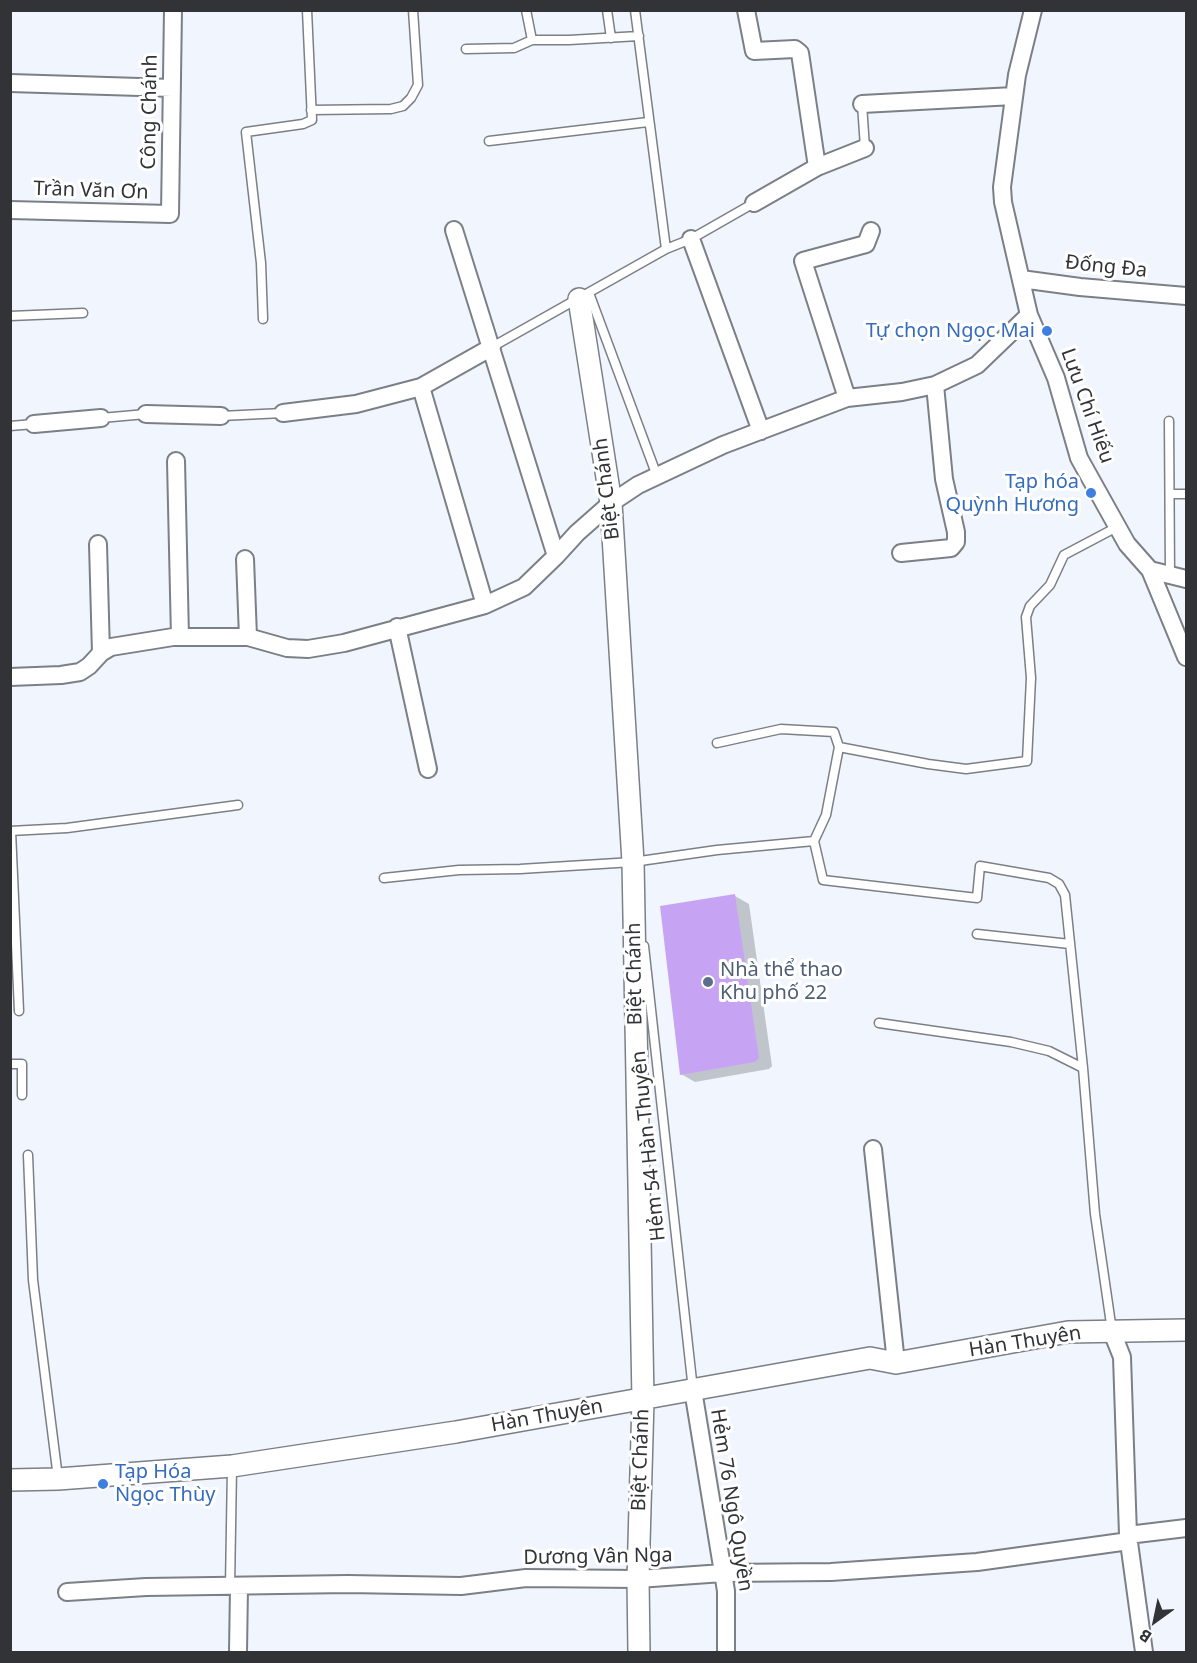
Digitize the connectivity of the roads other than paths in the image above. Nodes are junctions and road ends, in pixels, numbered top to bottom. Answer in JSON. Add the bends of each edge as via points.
{"nodes":[{"id":1,"x":173,"y":10,"type":"edge"},
{"id":2,"x":308,"y":10,"type":"edge"},
{"id":3,"x":413,"y":10,"type":"edge"},
{"id":4,"x":526,"y":10,"type":"edge"},
{"id":5,"x":607,"y":10,"type":"edge"},
{"id":6,"x":635,"y":10,"type":"edge"},
{"id":7,"x":746,"y":10,"type":"edge"},
{"id":8,"x":1033,"y":10,"type":"edge"},
{"id":9,"x":639,"y":36,"type":"junction"},
{"id":10,"x":611,"y":38,"type":"junction"},
{"id":11,"x":532,"y":40,"type":"junction"},
{"id":12,"x":466,"y":50,"type":"dead end"},
{"id":13,"x":10,"y":83,"type":"edge"},
{"id":14,"x":172,"y":88,"type":"junction"},
{"id":15,"x":1014,"y":96,"type":"junction"},
{"id":16,"x":862,"y":104,"type":"joint"},
{"id":17,"x":311,"y":110,"type":"junction"},
{"id":18,"x":648,"y":122,"type":"junction"},
{"id":19,"x":489,"y":141,"type":"dead end"},
{"id":20,"x":866,"y":148,"type":"joint"},
{"id":21,"x":817,"y":167,"type":"junction"},
{"id":22,"x":754,"y":203,"type":"joint"},
{"id":23,"x":10,"y":210,"type":"edge"},
{"id":24,"x":170,"y":214,"type":"joint"},
{"id":25,"x":454,"y":230,"type":"dead end"},
{"id":26,"x":871,"y":231,"type":"dead end"},
{"id":27,"x":691,"y":239,"type":"junction"},
{"id":28,"x":666,"y":249,"type":"junction"},
{"id":29,"x":1021,"y":279,"type":"junction"},
{"id":30,"x":584,"y":296,"type":"junction"},
{"id":31,"x":1186,"y":296,"type":"edge"},
{"id":32,"x":83,"y":313,"type":"dead end"},
{"id":33,"x":1029,"y":315,"type":"junction"},
{"id":34,"x":10,"y":316,"type":"edge"},
{"id":35,"x":263,"y":319,"type":"dead end"},
{"id":36,"x":492,"y":347,"type":"junction"},
{"id":37,"x":935,"y":385,"type":"junction"},
{"id":38,"x":421,"y":387,"type":"junction"},
{"id":39,"x":847,"y":398,"type":"junction"},
{"id":40,"x":283,"y":413,"type":"joint"},
{"id":41,"x":146,"y":414,"type":"joint"},
{"id":42,"x":220,"y":416,"type":"joint"},
{"id":43,"x":101,"y":418,"type":"joint"},
{"id":44,"x":1169,"y":421,"type":"dead end"},
{"id":45,"x":34,"y":424,"type":"joint"},
{"id":46,"x":10,"y":426,"type":"edge"},
{"id":47,"x":760,"y":431,"type":"junction"},
{"id":48,"x":176,"y":461,"type":"dead end"},
{"id":49,"x":657,"y":476,"type":"junction"},
{"id":50,"x":1170,"y":494,"type":"junction"},
{"id":51,"x":1186,"y":494,"type":"edge"},
{"id":52,"x":611,"y":503,"type":"junction"},
{"id":53,"x":1117,"y":527,"type":"junction"},
{"id":54,"x":98,"y":544,"type":"dead end"},
{"id":55,"x":901,"y":553,"type":"dead end"},
{"id":56,"x":556,"y":556,"type":"junction"},
{"id":57,"x":245,"y":559,"type":"dead end"},
{"id":58,"x":1150,"y":570,"type":"junction"},
{"id":59,"x":1178,"y":578,"type":"edge"},
{"id":60,"x":485,"y":605,"type":"junction"},
{"id":61,"x":397,"y":627,"type":"junction"},
{"id":62,"x":180,"y":637,"type":"junction"},
{"id":63,"x":248,"y":637,"type":"junction"},
{"id":64,"x":101,"y":653,"type":"junction"},
{"id":65,"x":1186,"y":657,"type":"edge"},
{"id":66,"x":10,"y":677,"type":"edge"},
{"id":67,"x":717,"y":743,"type":"dead end"},
{"id":68,"x":839,"y":747,"type":"junction"},
{"id":69,"x":428,"y":769,"type":"dead end"},
{"id":70,"x":238,"y":805,"type":"dead end"},
{"id":71,"x":11,"y":831,"type":"edge"},
{"id":72,"x":814,"y":841,"type":"junction"},
{"id":73,"x":633,"y":862,"type":"junction"},
{"id":74,"x":384,"y":878,"type":"dead end"},
{"id":75,"x":977,"y":934,"type":"dead end"},
{"id":76,"x":1070,"y":944,"type":"junction"},
{"id":77,"x":18,"y":1011,"type":"dead end"},
{"id":78,"x":879,"y":1023,"type":"dead end"},
{"id":79,"x":10,"y":1064,"type":"edge"},
{"id":80,"x":1083,"y":1068,"type":"junction"},
{"id":81,"x":22,"y":1095,"type":"dead end"},
{"id":82,"x":873,"y":1149,"type":"dead end"},
{"id":83,"x":28,"y":1155,"type":"dead end"},
{"id":84,"x":1186,"y":1330,"type":"edge"},
{"id":85,"x":1112,"y":1332,"type":"junction"},
{"id":86,"x":896,"y":1363,"type":"junction"},
{"id":87,"x":693,"y":1390,"type":"junction"},
{"id":88,"x":643,"y":1400,"type":"junction"},
{"id":89,"x":232,"y":1466,"type":"junction"},
{"id":90,"x":58,"y":1479,"type":"junction"},
{"id":91,"x":10,"y":1480,"type":"edge"},
{"id":92,"x":1186,"y":1528,"type":"edge"},
{"id":93,"x":1129,"y":1538,"type":"junction"},
{"id":94,"x":723,"y":1573,"type":"junction"},
{"id":95,"x":638,"y":1579,"type":"junction"},
{"id":96,"x":234,"y":1587,"type":"junction"},
{"id":97,"x":67,"y":1592,"type":"dead end"},
{"id":98,"x":238,"y":1653,"type":"edge"},
{"id":99,"x":639,"y":1653,"type":"edge"},
{"id":100,"x":726,"y":1653,"type":"edge"},
{"id":101,"x":1144,"y":1653,"type":"edge"}],
"edges":[{"from":1,"to":14,"type":"street","name":"Công Chánh"},
{"from":2,"to":17,"type":"lane"},
{"from":3,"to":17,"type":"lane","via":[[418,85],[411,98],[391,109]]},
{"from":4,"to":11,"type":"lane"},
{"from":5,"to":10,"type":"lane"},
{"from":6,"to":9,"type":"lane"},
{"from":7,"to":21,"type":"street","via":[[754,51],[795,49],[800,53]]},
{"from":8,"to":15,"type":"street","name":"Lưu Chí Hiếu"},
{"from":9,"to":10,"type":"lane"},
{"from":9,"to":18,"type":"lane"},
{"from":10,"to":11,"type":"lane"},
{"from":11,"to":12,"type":"lane","via":[[514,48]]},
{"from":13,"to":14,"type":"street"},
{"from":14,"to":24,"type":"street","name":"Công Chánh"},
{"from":15,"to":16,"type":"street"},
{"from":15,"to":29,"type":"street","name":"Lưu Chí Hiếu","via":[[1002,187]]},
{"from":16,"to":20,"type":"lane"},
{"from":17,"to":35,"type":"lane","via":[[312,120],[303,124],[246,132],[261,263]]},
{"from":18,"to":19,"type":"lane"},
{"from":18,"to":28,"type":"lane"},
{"from":20,"to":21,"type":"street"},
{"from":21,"to":22,"type":"street"},
{"from":22,"to":27,"type":"lane"},
{"from":23,"to":24,"type":"street","name":"Trần Văn Ơn"},
{"from":25,"to":36,"type":"street"},
{"from":26,"to":39,"type":"street","via":[[866,244],[803,261]]},
{"from":27,"to":28,"type":"lane"},
{"from":27,"to":47,"type":"street"},
{"from":28,"to":30,"type":"lane"},
{"from":29,"to":31,"type":"street","name":"Đống Đa"},
{"from":29,"to":33,"type":"street","name":"Lưu Chí Hiếu"},
{"from":30,"to":36,"type":"lane"},
{"from":30,"to":49,"type":"lane"},
{"from":30,"to":52,"type":"street","name":"Biệt Chánh"},
{"from":32,"to":34,"type":"lane"},
{"from":33,"to":37,"type":"street","via":[[976,365]]},
{"from":33,"to":53,"type":"street","name":"Lưu Chí Hiếu","via":[[1056,378],[1079,458]]},
{"from":36,"to":38,"type":"street"},
{"from":36,"to":56,"type":"street"},
{"from":37,"to":39,"type":"street"},
{"from":37,"to":55,"type":"street","via":[[944,479],[956,542],[951,548]]},
{"from":38,"to":40,"type":"street","via":[[356,404]]},
{"from":38,"to":60,"type":"street"},
{"from":39,"to":47,"type":"street"},
{"from":40,"to":42,"type":"lane"},
{"from":41,"to":42,"type":"street"},
{"from":41,"to":43,"type":"lane"},
{"from":43,"to":45,"type":"street"},
{"from":44,"to":50,"type":"lane"},
{"from":45,"to":46,"type":"lane"},
{"from":47,"to":49,"type":"street"},
{"from":48,"to":62,"type":"street"},
{"from":49,"to":52,"type":"street"},
{"from":50,"to":51,"type":"lane"},
{"from":50,"to":59,"type":"lane"},
{"from":52,"to":56,"type":"street"},
{"from":52,"to":73,"type":"street","name":"Biệt Chánh"},
{"from":53,"to":58,"type":"street","name":"Lưu Chí Hiếu"},
{"from":53,"to":68,"type":"lane","via":[[1064,555],[1050,585],[1030,606],[1026,617],[1031,678],[1027,761],[966,769]]},
{"from":54,"to":64,"type":"street"},
{"from":56,"to":60,"type":"street","via":[[524,587]]},
{"from":57,"to":63,"type":"street"},
{"from":58,"to":59,"type":"street"},
{"from":58,"to":65,"type":"street","name":"Lưu Chí Hiếu"},
{"from":60,"to":61,"type":"street"},
{"from":61,"to":63,"type":"street","via":[[308,650]]},
{"from":61,"to":69,"type":"street"},
{"from":62,"to":63,"type":"street"},
{"from":62,"to":64,"type":"street","via":[[111,647]]},
{"from":64,"to":66,"type":"street","via":[[80,672]]},
{"from":67,"to":68,"type":"lane","via":[[781,729],[834,732]]},
{"from":68,"to":72,"type":"lane","via":[[826,815]]},
{"from":70,"to":71,"type":"lane","via":[[67,828]]},
{"from":71,"to":77,"type":"lane"},
{"from":72,"to":73,"type":"lane"},
{"from":72,"to":76,"type":"lane","via":[[823,880],[977,898],[980,866],[1049,878],[1059,884],[1065,895]]},
{"from":73,"to":74,"type":"lane","via":[[459,870]]},
{"from":73,"to":87,"type":"lane","name":"Hẻm 54 Hàn Thuyên"},
{"from":73,"to":88,"type":"street","name":"Biệt Chánh"},
{"from":75,"to":76,"type":"lane"},
{"from":76,"to":80,"type":"lane"},
{"from":78,"to":80,"type":"lane","via":[[1011,1042],[1048,1051]]},
{"from":79,"to":81,"type":"lane","via":[[22,1064]]},
{"from":80,"to":85,"type":"lane","via":[[1095,1214]]},
{"from":82,"to":86,"type":"street"},
{"from":83,"to":90,"type":"lane","via":[[33,1280]]},
{"from":84,"to":85,"type":"street","name":"Hàn Thuyên"},
{"from":85,"to":86,"type":"street","name":"Hàn Thuyên","via":[[1068,1332]]},
{"from":85,"to":93,"type":"street","via":[[1122,1357]]},
{"from":86,"to":87,"type":"street","name":"Hàn Thuyên","via":[[870,1358]]},
{"from":87,"to":88,"type":"street","name":"Hàn Thuyên"},
{"from":87,"to":94,"type":"street","name":"Hẻm 76 Ngô Quyền"},
{"from":88,"to":89,"type":"street","name":"Hàn Thuyên"},
{"from":88,"to":95,"type":"street","name":"Biệt Chánh"},
{"from":89,"to":90,"type":"street","name":"Hàn Thuyên"},
{"from":89,"to":96,"type":"lane"},
{"from":90,"to":91,"type":"street","name":"Hàn Thuyên"},
{"from":92,"to":93,"type":"street","name":"Dương Vân Nga"},
{"from":93,"to":94,"type":"street","name":"Dương Vân Nga","via":[[977,1562],[831,1572]]},
{"from":93,"to":101,"type":"street"},
{"from":94,"to":95,"type":"street","name":"Dương Vân Nga"},
{"from":94,"to":100,"type":"street","name":"Hẻm 76 Ngô Quyền"},
{"from":95,"to":96,"type":"street","name":"Dương Vân Nga","via":[[526,1578],[461,1586]]},
{"from":95,"to":99,"type":"street","name":"Biệt Chánh"},
{"from":96,"to":97,"type":"street","name":"Dương Vân Nga"},
{"from":96,"to":98,"type":"street"}]}
